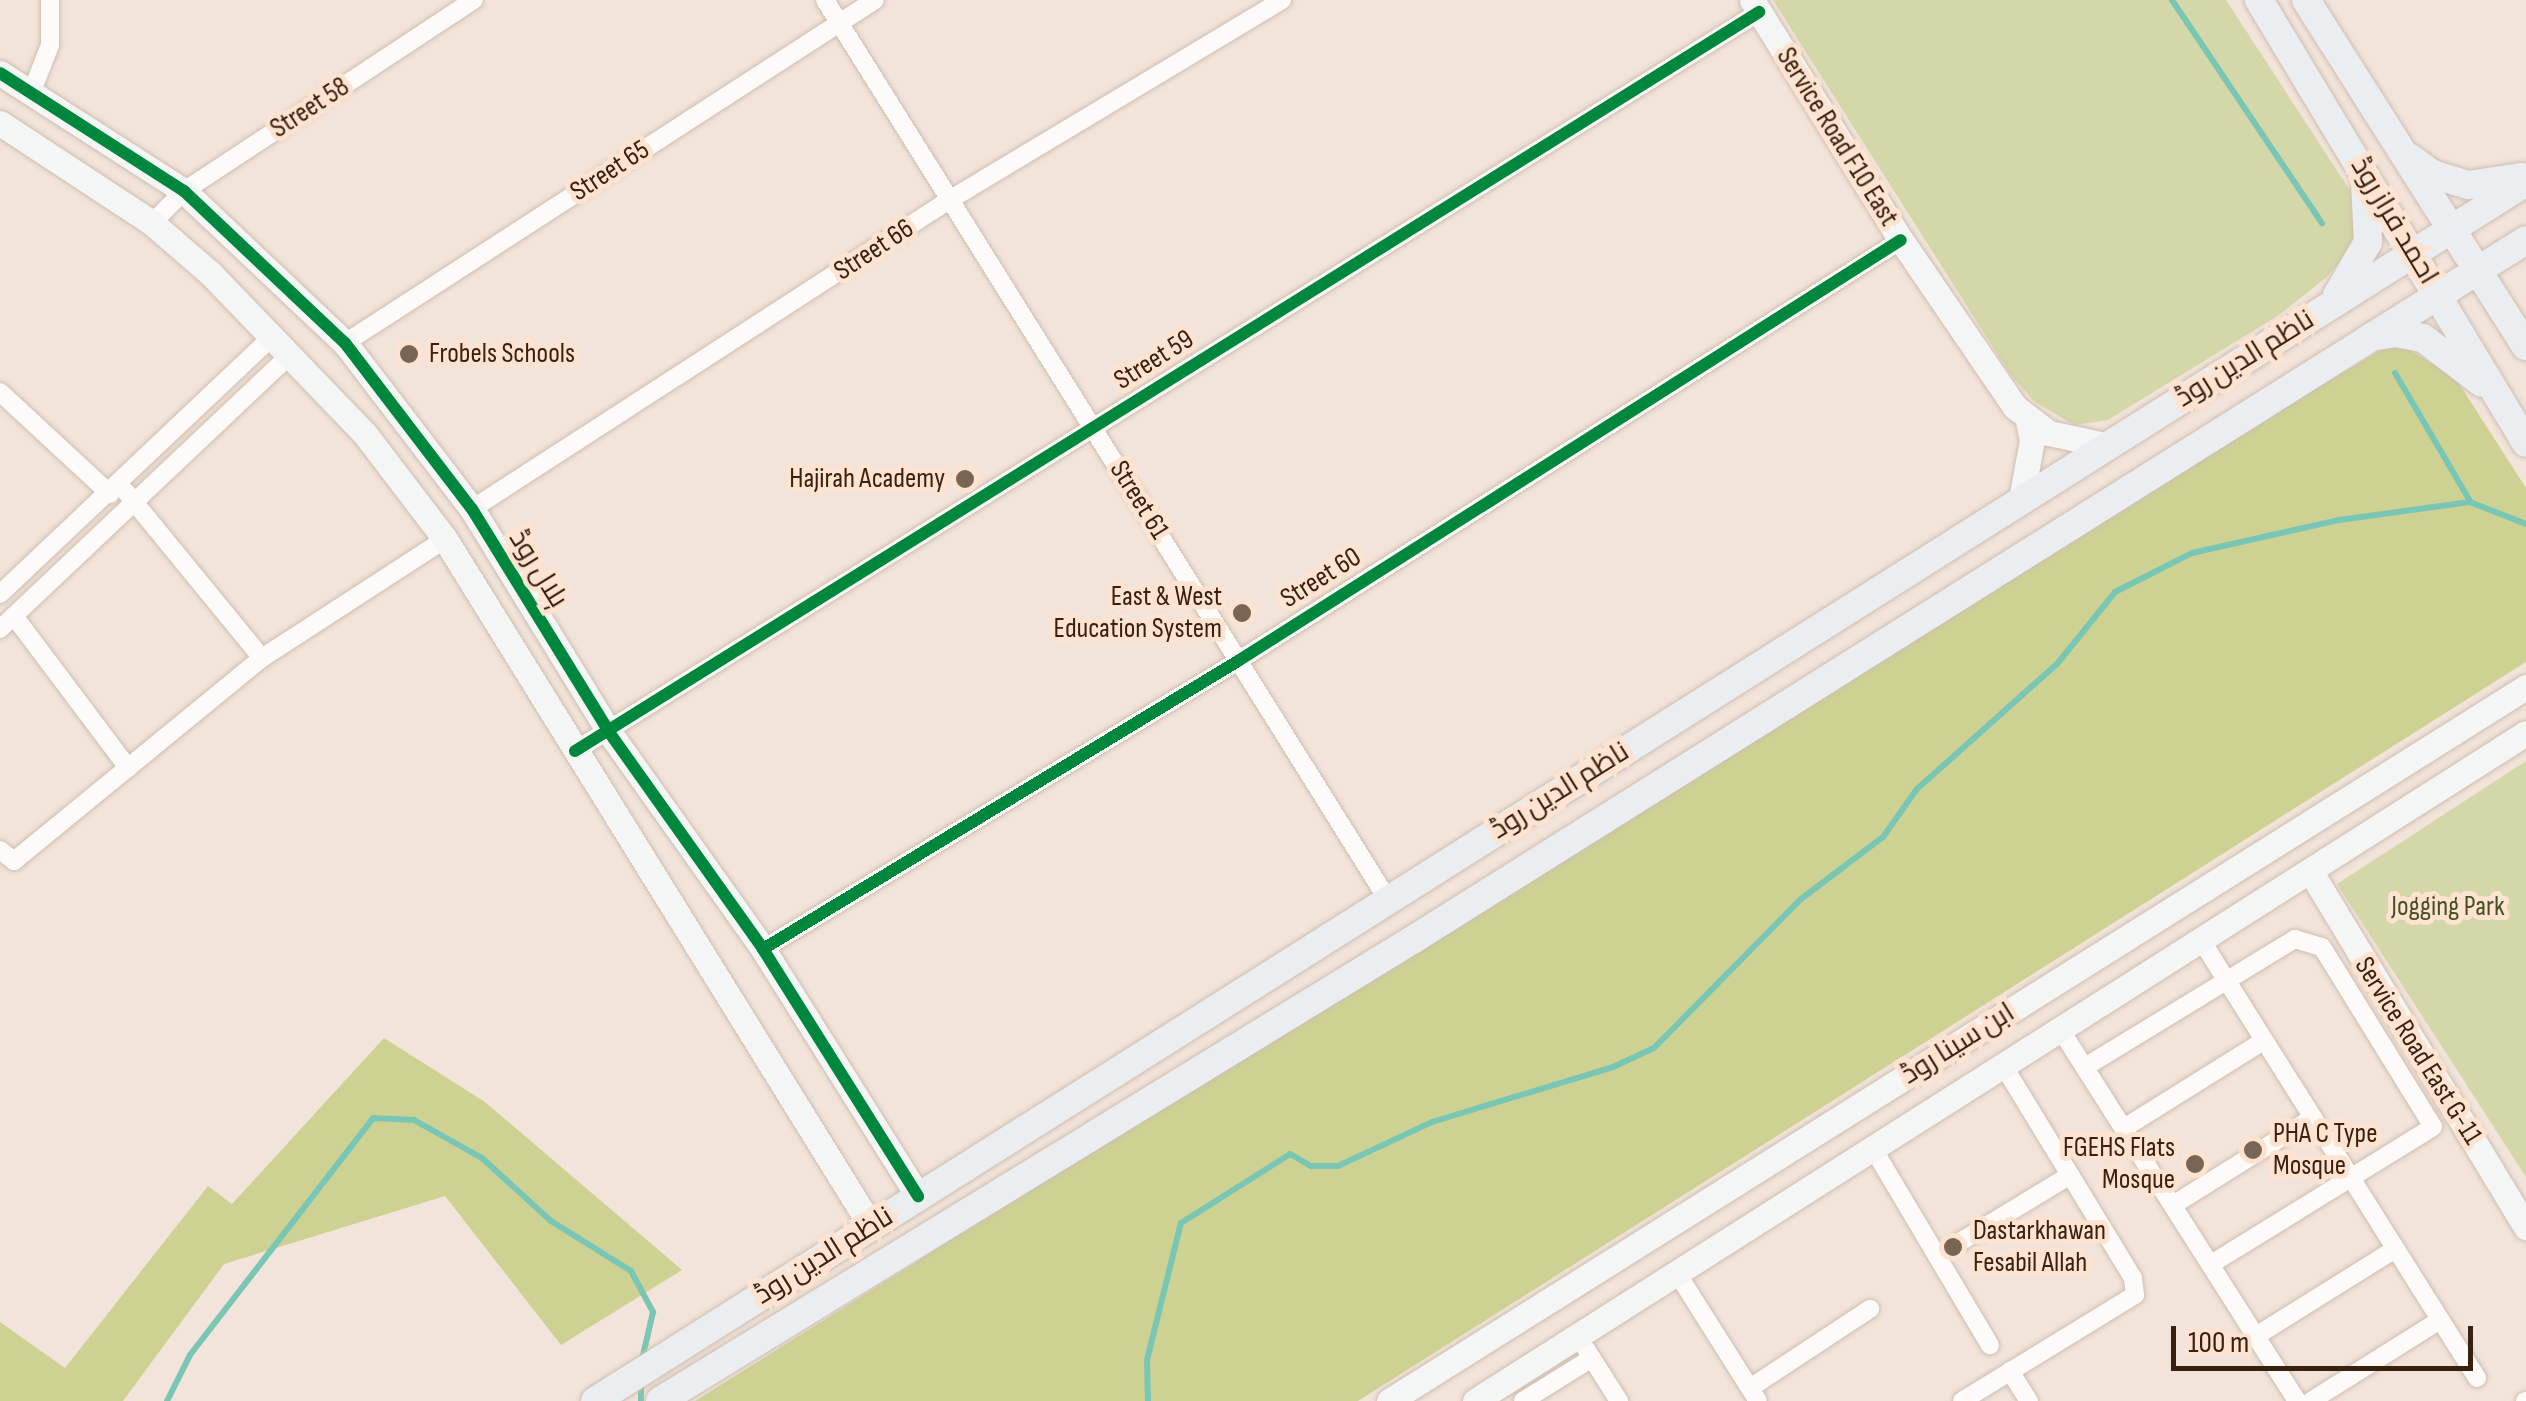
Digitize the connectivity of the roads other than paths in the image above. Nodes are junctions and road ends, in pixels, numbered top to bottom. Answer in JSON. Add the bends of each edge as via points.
{"nodes":[{"id":1,"x":50,"y":0,"type":"edge"},
{"id":2,"x":474,"y":0,"type":"edge"},
{"id":3,"x":825,"y":0,"type":"edge"},
{"id":4,"x":875,"y":0,"type":"edge"},
{"id":5,"x":1282,"y":0,"type":"edge"},
{"id":6,"x":2259,"y":0,"type":"edge"},
{"id":7,"x":2306,"y":0,"type":"edge"},
{"id":8,"x":1755,"y":6,"type":"edge"},
{"id":9,"x":839,"y":22,"type":"junction"},
{"id":10,"x":0,"y":73,"type":"edge"},
{"id":11,"x":32,"y":91,"type":"junction"},
{"id":12,"x":0,"y":123,"type":"edge"},
{"id":13,"x":2400,"y":150,"type":"junction"},
{"id":14,"x":2361,"y":164,"type":"junction"},
{"id":15,"x":2526,"y":179,"type":"edge"},
{"id":16,"x":184,"y":191,"type":"junction"},
{"id":17,"x":946,"y":202,"type":"junction"},
{"id":18,"x":152,"y":224,"type":"junction"},
{"id":19,"x":2450,"y":230,"type":"junction"},
{"id":20,"x":1900,"y":240,"type":"junction"},
{"id":21,"x":2526,"y":240,"type":"edge"},
{"id":22,"x":2414,"y":253,"type":"junction"},
{"id":23,"x":2477,"y":271,"type":"junction"},
{"id":24,"x":2438,"y":295,"type":"junction"},
{"id":25,"x":2327,"y":308,"type":"junction"},
{"id":26,"x":2366,"y":338,"type":"junction"},
{"id":27,"x":345,"y":343,"type":"junction"},
{"id":28,"x":282,"y":345,"type":"junction"},
{"id":29,"x":2526,"y":346,"type":"edge"},
{"id":30,"x":0,"y":392,"type":"edge"},
{"id":31,"x":2498,"y":397,"type":"junction"},
{"id":32,"x":2028,"y":421,"type":"junction"},
{"id":33,"x":1094,"y":428,"type":"junction"},
{"id":34,"x":2526,"y":443,"type":"edge"},
{"id":35,"x":2105,"y":445,"type":"junction"},
{"id":36,"x":115,"y":489,"type":"junction"},
{"id":37,"x":2020,"y":499,"type":"junction"},
{"id":38,"x":133,"y":502,"type":"junction"},
{"id":39,"x":472,"y":509,"type":"junction"},
{"id":40,"x":445,"y":540,"type":"junction"},
{"id":41,"x":0,"y":594,"type":"edge"},
{"id":42,"x":1869,"y":597,"type":"junction"},
{"id":43,"x":7,"y":622,"type":"edge"},
{"id":44,"x":1896,"y":635,"type":"junction"},
{"id":45,"x":262,"y":658,"type":"junction"},
{"id":46,"x":1238,"y":660,"type":"junction"},
{"id":47,"x":2526,"y":687,"type":"edge"},
{"id":48,"x":609,"y":732,"type":"junction"},
{"id":49,"x":2526,"y":733,"type":"edge"},
{"id":50,"x":2448,"y":736,"type":"junction"},
{"id":51,"x":575,"y":750,"type":"junction"},
{"id":52,"x":128,"y":768,"type":"junction"},
{"id":53,"x":2470,"y":769,"type":"junction"},
{"id":54,"x":0,"y":850,"type":"edge"},
{"id":55,"x":2256,"y":856,"type":"junction"},
{"id":56,"x":2312,"y":874,"type":"junction"},
{"id":57,"x":2280,"y":893,"type":"junction"},
{"id":58,"x":1388,"y":900,"type":"junction"},
{"id":59,"x":2203,"y":942,"type":"junction"},
{"id":60,"x":762,"y":949,"type":"junction"},
{"id":61,"x":2226,"y":980,"type":"junction"},
{"id":62,"x":2062,"y":1032,"type":"junction"},
{"id":63,"x":1175,"y":1034,"type":"junction"},
{"id":64,"x":2262,"y":1041,"type":"junction"},
{"id":65,"x":2085,"y":1067,"type":"junction"},
{"id":66,"x":1196,"y":1068,"type":"junction"},
{"id":67,"x":2005,"y":1068,"type":"junction"},
{"id":68,"x":2312,"y":1118,"type":"junction"},
{"id":69,"x":2124,"y":1128,"type":"junction"},
{"id":70,"x":1874,"y":1150,"type":"junction"},
{"id":71,"x":2070,"y":1175,"type":"junction"},
{"id":72,"x":2349,"y":1177,"type":"junction"},
{"id":73,"x":918,"y":1196,"type":"junction"},
{"id":74,"x":2173,"y":1205,"type":"junction"},
{"id":75,"x":871,"y":1226,"type":"junction"},
{"id":76,"x":2526,"y":1227,"type":"edge"},
{"id":77,"x":2395,"y":1249,"type":"junction"},
{"id":78,"x":1936,"y":1256,"type":"junction"},
{"id":79,"x":2210,"y":1264,"type":"junction"},
{"id":80,"x":1677,"y":1273,"type":"junction"},
{"id":81,"x":740,"y":1309,"type":"junction"},
{"id":82,"x":1870,"y":1310,"type":"dead end"},
{"id":83,"x":2440,"y":1320,"type":"junction"},
{"id":84,"x":762,"y":1334,"type":"junction"},
{"id":85,"x":1578,"y":1336,"type":"junction"},
{"id":86,"x":2256,"y":1336,"type":"junction"},
{"id":87,"x":1990,"y":1345,"type":"dead end"},
{"id":88,"x":1592,"y":1358,"type":"junction"},
{"id":89,"x":2010,"y":1371,"type":"junction"},
{"id":90,"x":2477,"y":1378,"type":"dead end"},
{"id":91,"x":1754,"y":1394,"type":"edge"},
{"id":92,"x":1525,"y":1400,"type":"edge"},
{"id":93,"x":595,"y":1401,"type":"edge"},
{"id":94,"x":660,"y":1401,"type":"edge"},
{"id":95,"x":1389,"y":1401,"type":"edge"},
{"id":96,"x":1475,"y":1401,"type":"edge"},
{"id":97,"x":1620,"y":1401,"type":"edge"},
{"id":98,"x":1962,"y":1401,"type":"edge"},
{"id":99,"x":2028,"y":1401,"type":"edge"},
{"id":100,"x":2298,"y":1401,"type":"edge"},
{"id":101,"x":2311,"y":1401,"type":"edge"}],
"edges":[{"from":1,"to":11,"type":"street","via":[[50,45]]},
{"from":2,"to":16,"type":"street","name":"Street 58"},
{"from":3,"to":9,"type":"street","name":"Street 61"},
{"from":4,"to":9,"type":"street","name":"Street 65"},
{"from":5,"to":17,"type":"street","name":"Street 66"},
{"from":6,"to":14,"type":"main road","name":"احمد فراز روڈ"},
{"from":7,"to":13,"type":"main road","name":"احمد فراز روڈ"},
{"from":8,"to":20,"type":"street","name":"Service Road F10 East"},
{"from":8,"to":33,"type":"street","name":"Street 59"},
{"from":9,"to":17,"type":"street","name":"Street 61"},
{"from":9,"to":27,"type":"street","name":"Street 65"},
{"from":10,"to":11,"type":"street","name":"ہلال روڈ"},
{"from":11,"to":16,"type":"street","name":"ہلال روڈ"},
{"from":12,"to":18,"type":"street"},
{"from":13,"to":15,"type":"main road","via":[[2432,174],[2468,185]]},
{"from":13,"to":19,"type":"main road","name":"احمد فراز روڈ"},
{"from":14,"to":22,"type":"main road","name":"احمد فراز روڈ"},
{"from":14,"to":25,"type":"main road","via":[[2368,242]]},
{"from":15,"to":19,"type":"main road","name":"ناظم الدین روڈ"},
{"from":16,"to":18,"type":"street","name":"Street 58"},
{"from":16,"to":27,"type":"street","name":"ہلال روڈ"},
{"from":17,"to":33,"type":"street","name":"Street 61"},
{"from":17,"to":39,"type":"street","name":"Street 66"},
{"from":18,"to":28,"type":"street"},
{"from":19,"to":22,"type":"main road","name":"ناظم الدین روڈ"},
{"from":19,"to":23,"type":"main road","name":"احمد فراز روڈ"},
{"from":20,"to":32,"type":"street","name":"Service Road F10 East"},
{"from":20,"to":46,"type":"street","name":"Street 60"},
{"from":21,"to":23,"type":"main road","name":"ناظم الدین روڈ"},
{"from":22,"to":24,"type":"main road","name":"احمد فراز روڈ"},
{"from":22,"to":25,"type":"main road","name":"ناظم الدین روڈ"},
{"from":23,"to":24,"type":"main road","name":"ناظم الدین روڈ"},
{"from":23,"to":29,"type":"main road","name":"احمد فراز روڈ"},
{"from":24,"to":26,"type":"main road","name":"ناظم الدین روڈ"},
{"from":24,"to":31,"type":"main road","name":"احمد فراز روڈ"},
{"from":25,"to":35,"type":"main road","name":"ناظم الدین روڈ"},
{"from":26,"to":31,"type":"main road","via":[[2424,338]]},
{"from":26,"to":44,"type":"main road","name":"ناظم الدین روڈ"},
{"from":27,"to":39,"type":"street","name":"ہلال روڈ"},
{"from":28,"to":36,"type":"street"},
{"from":28,"to":38,"type":"street"},
{"from":28,"to":40,"type":"street","via":[[364,434]]},
{"from":30,"to":36,"type":"street"},
{"from":31,"to":34,"type":"main road","name":"احمد فراز روڈ"},
{"from":32,"to":35,"type":"street","via":[[2075,442]]},
{"from":32,"to":37,"type":"street","via":[[2032,440]]},
{"from":33,"to":46,"type":"street","name":"Street 61"},
{"from":33,"to":48,"type":"street","name":"Street 59"},
{"from":35,"to":37,"type":"main road","name":"ناظم الدین روڈ"},
{"from":36,"to":38,"type":"street"},
{"from":36,"to":41,"type":"street"},
{"from":37,"to":42,"type":"main road","name":"ناظم الدین روڈ"},
{"from":38,"to":43,"type":"street"},
{"from":38,"to":45,"type":"street"},
{"from":39,"to":48,"type":"street","name":"ہلال روڈ"},
{"from":40,"to":45,"type":"street"},
{"from":40,"to":51,"type":"street"},
{"from":42,"to":44,"type":"main road"},
{"from":42,"to":58,"type":"main road","name":"ناظم الدین روڈ"},
{"from":43,"to":52,"type":"street"},
{"from":44,"to":66,"type":"main road","name":"ناظم الدین روڈ"},
{"from":45,"to":52,"type":"street"},
{"from":46,"to":58,"type":"street","name":"Street 61"},
{"from":46,"to":60,"type":"street","name":"Street 60"},
{"from":47,"to":50,"type":"street","name":"ابن سینا روڈ"},
{"from":48,"to":51,"type":"street","name":"Street 59"},
{"from":48,"to":60,"type":"street","name":"ہلال روڈ"},
{"from":49,"to":53,"type":"street","name":"ابن سینا روڈ"},
{"from":50,"to":53,"type":"street"},
{"from":50,"to":55,"type":"street","name":"ابن سینا روڈ"},
{"from":51,"to":75,"type":"street"},
{"from":52,"to":54,"type":"street","via":[[14,860]]},
{"from":53,"to":56,"type":"street","name":"ابن سینا روڈ"},
{"from":55,"to":57,"type":"street"},
{"from":55,"to":95,"type":"street","name":"ابن سینا روڈ"},
{"from":56,"to":57,"type":"street","name":"ابن سینا روڈ"},
{"from":56,"to":76,"type":"street","name":"Service Road East G-11"},
{"from":57,"to":59,"type":"street","name":"ابن سینا روڈ"},
{"from":58,"to":63,"type":"main road","name":"ناظم الدین روڈ"},
{"from":59,"to":61,"type":"street"},
{"from":59,"to":62,"type":"street","name":"ابن سینا روڈ"},
{"from":60,"to":73,"type":"street","name":"ہلال روڈ"},
{"from":61,"to":64,"type":"street"},
{"from":61,"to":65,"type":"street"},
{"from":61,"to":72,"type":"street","via":[[2295,938],[2322,947],[2433,1127]]},
{"from":62,"to":65,"type":"street"},
{"from":62,"to":67,"type":"street","name":"ابن سینا روڈ"},
{"from":63,"to":66,"type":"main road"},
{"from":63,"to":73,"type":"main road","name":"ناظم الدین روڈ"},
{"from":64,"to":68,"type":"street"},
{"from":64,"to":69,"type":"street"},
{"from":65,"to":69,"type":"street"},
{"from":66,"to":84,"type":"main road","name":"ناظم الدین روڈ"},
{"from":67,"to":70,"type":"street","name":"ابن سینا روڈ"},
{"from":67,"to":71,"type":"street"},
{"from":68,"to":72,"type":"street"},
{"from":68,"to":74,"type":"street"},
{"from":69,"to":74,"type":"street"},
{"from":70,"to":78,"type":"street"},
{"from":70,"to":80,"type":"street","name":"ابن سینا روڈ"},
{"from":71,"to":78,"type":"street"},
{"from":71,"to":89,"type":"street","via":[[2133,1278],[2135,1295]]},
{"from":72,"to":77,"type":"street"},
{"from":72,"to":79,"type":"street"},
{"from":73,"to":75,"type":"main road","name":"ناظم الدین روڈ"},
{"from":74,"to":79,"type":"street"},
{"from":75,"to":81,"type":"main road","name":"ناظم الدین روڈ"},
{"from":77,"to":83,"type":"street"},
{"from":77,"to":86,"type":"street"},
{"from":78,"to":87,"type":"street"},
{"from":79,"to":86,"type":"street"},
{"from":80,"to":85,"type":"street","name":"ابن سینا روڈ"},
{"from":80,"to":91,"type":"street"},
{"from":81,"to":84,"type":"main road"},
{"from":81,"to":93,"type":"main road","name":"ناظم الدین روڈ"},
{"from":82,"to":91,"type":"street"},
{"from":83,"to":90,"type":"street"},
{"from":83,"to":101,"type":"street"},
{"from":84,"to":94,"type":"main road","name":"ناظم الدین روڈ"},
{"from":85,"to":88,"type":"street"},
{"from":85,"to":96,"type":"street","name":"ابن سینا روڈ"},
{"from":86,"to":100,"type":"street"},
{"from":88,"to":92,"type":"street"},
{"from":88,"to":97,"type":"street"},
{"from":89,"to":98,"type":"street"},
{"from":89,"to":99,"type":"street"}]}
